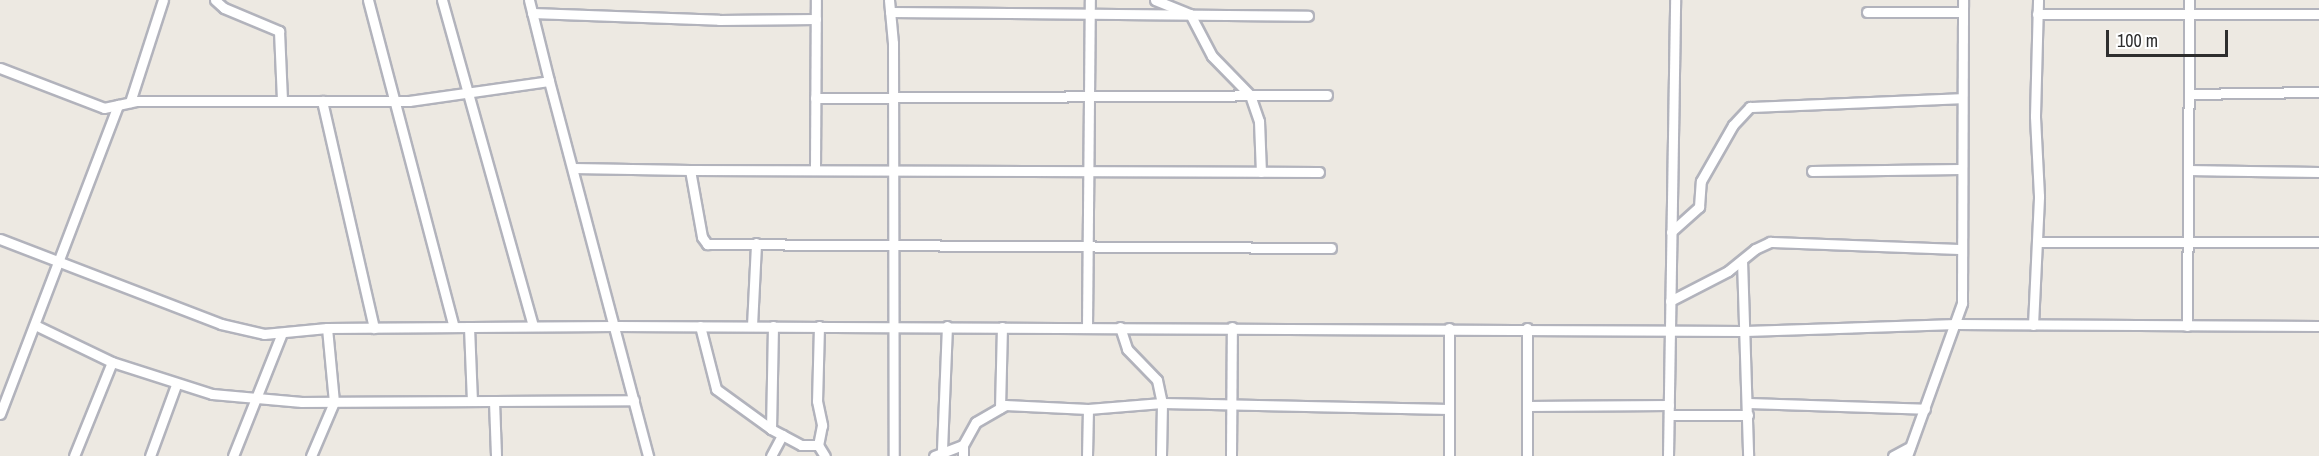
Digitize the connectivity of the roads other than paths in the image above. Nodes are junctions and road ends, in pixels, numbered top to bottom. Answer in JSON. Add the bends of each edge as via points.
{"nodes":[{"id":1,"x":163,"y":0,"type":"edge"},
{"id":2,"x":215,"y":0,"type":"edge"},
{"id":3,"x":368,"y":0,"type":"edge"},
{"id":4,"x":442,"y":0,"type":"edge"},
{"id":5,"x":529,"y":0,"type":"edge"},
{"id":6,"x":816,"y":0,"type":"edge"},
{"id":7,"x":889,"y":0,"type":"edge"},
{"id":8,"x":1090,"y":0,"type":"edge"},
{"id":9,"x":1155,"y":0,"type":"edge"},
{"id":10,"x":1675,"y":0,"type":"edge"},
{"id":11,"x":1963,"y":0,"type":"edge"},
{"id":12,"x":2038,"y":0,"type":"edge"},
{"id":13,"x":2189,"y":0,"type":"edge"},
{"id":14,"x":890,"y":12,"type":"junction"},
{"id":15,"x":1867,"y":12,"type":"dead end"},
{"id":16,"x":1962,"y":12,"type":"junction"},
{"id":17,"x":532,"y":13,"type":"junction"},
{"id":18,"x":1090,"y":13,"type":"junction"},
{"id":19,"x":1190,"y":14,"type":"junction"},
{"id":20,"x":2037,"y":14,"type":"junction"},
{"id":21,"x":2319,"y":14,"type":"edge"},
{"id":22,"x":2189,"y":15,"type":"junction"},
{"id":23,"x":1308,"y":16,"type":"dead end"},
{"id":24,"x":816,"y":19,"type":"junction"},
{"id":25,"x":0,"y":68,"type":"edge"},
{"id":26,"x":549,"y":81,"type":"junction"},
{"id":27,"x":2319,"y":92,"type":"edge"},
{"id":28,"x":468,"y":93,"type":"junction"},
{"id":29,"x":2188,"y":94,"type":"junction"},
{"id":30,"x":1250,"y":95,"type":"junction"},
{"id":31,"x":1327,"y":95,"type":"dead end"},
{"id":32,"x":1089,"y":97,"type":"junction"},
{"id":33,"x":815,"y":98,"type":"junction"},
{"id":34,"x":892,"y":98,"type":"junction"},
{"id":35,"x":1961,"y":98,"type":"junction"},
{"id":36,"x":282,"y":101,"type":"junction"},
{"id":37,"x":322,"y":101,"type":"junction"},
{"id":38,"x":396,"y":101,"type":"junction"},
{"id":39,"x":130,"y":102,"type":"junction"},
{"id":40,"x":117,"y":105,"type":"junction"},
{"id":41,"x":573,"y":168,"type":"junction"},
{"id":42,"x":1960,"y":169,"type":"junction"},
{"id":43,"x":690,"y":170,"type":"junction"},
{"id":44,"x":815,"y":170,"type":"junction"},
{"id":45,"x":891,"y":170,"type":"junction"},
{"id":46,"x":2188,"y":170,"type":"junction"},
{"id":47,"x":1089,"y":171,"type":"junction"},
{"id":48,"x":1812,"y":171,"type":"dead end"},
{"id":49,"x":2319,"y":171,"type":"edge"},
{"id":50,"x":1261,"y":172,"type":"junction"},
{"id":51,"x":1319,"y":172,"type":"dead end"},
{"id":52,"x":1671,"y":232,"type":"junction"},
{"id":53,"x":0,"y":240,"type":"edge"},
{"id":54,"x":2037,"y":242,"type":"junction"},
{"id":55,"x":2319,"y":242,"type":"edge"},
{"id":56,"x":756,"y":243,"type":"junction"},
{"id":57,"x":2187,"y":245,"type":"junction"},
{"id":58,"x":892,"y":246,"type":"junction"},
{"id":59,"x":1087,"y":247,"type":"junction"},
{"id":60,"x":1331,"y":248,"type":"dead end"},
{"id":61,"x":1961,"y":249,"type":"junction"},
{"id":62,"x":1742,"y":260,"type":"junction"},
{"id":63,"x":58,"y":262,"type":"junction"},
{"id":64,"x":1671,"y":301,"type":"junction"},
{"id":65,"x":1956,"y":324,"type":"junction"},
{"id":66,"x":35,"y":325,"type":"junction"},
{"id":67,"x":2033,"y":325,"type":"junction"},
{"id":68,"x":533,"y":326,"type":"junction"},
{"id":69,"x":615,"y":326,"type":"junction"},
{"id":70,"x":700,"y":326,"type":"junction"},
{"id":71,"x":752,"y":326,"type":"junction"},
{"id":72,"x":773,"y":326,"type":"junction"},
{"id":73,"x":819,"y":326,"type":"junction"},
{"id":74,"x":893,"y":326,"type":"junction"},
{"id":75,"x":947,"y":326,"type":"junction"},
{"id":76,"x":2187,"y":326,"type":"junction"},
{"id":77,"x":2319,"y":326,"type":"edge"},
{"id":78,"x":454,"y":327,"type":"junction"},
{"id":79,"x":469,"y":327,"type":"junction"},
{"id":80,"x":1002,"y":327,"type":"junction"},
{"id":81,"x":1087,"y":327,"type":"junction"},
{"id":82,"x":1120,"y":327,"type":"junction"},
{"id":83,"x":1232,"y":327,"type":"junction"},
{"id":84,"x":327,"y":328,"type":"junction"},
{"id":85,"x":374,"y":328,"type":"junction"},
{"id":86,"x":1449,"y":328,"type":"junction"},
{"id":87,"x":1527,"y":328,"type":"junction"},
{"id":88,"x":1670,"y":329,"type":"junction"},
{"id":89,"x":1745,"y":331,"type":"junction"},
{"id":90,"x":282,"y":333,"type":"junction"},
{"id":91,"x":112,"y":362,"type":"junction"},
{"id":92,"x":176,"y":385,"type":"junction"},
{"id":93,"x":255,"y":398,"type":"junction"},
{"id":94,"x":634,"y":400,"type":"junction"},
{"id":95,"x":472,"y":401,"type":"junction"},
{"id":96,"x":494,"y":401,"type":"junction"},
{"id":97,"x":334,"y":402,"type":"junction"},
{"id":98,"x":1162,"y":403,"type":"junction"},
{"id":99,"x":1748,"y":404,"type":"junction"},
{"id":100,"x":1231,"y":405,"type":"junction"},
{"id":101,"x":1527,"y":406,"type":"junction"},
{"id":102,"x":1000,"y":408,"type":"junction"},
{"id":103,"x":1449,"y":409,"type":"junction"},
{"id":104,"x":1924,"y":409,"type":"junction"},
{"id":105,"x":1088,"y":410,"type":"junction"},
{"id":106,"x":1669,"y":410,"type":"junction"},
{"id":107,"x":0,"y":414,"type":"edge"},
{"id":108,"x":1748,"y":415,"type":"junction"},
{"id":109,"x":771,"y":429,"type":"junction"},
{"id":110,"x":782,"y":435,"type":"junction"},
{"id":111,"x":818,"y":445,"type":"junction"},
{"id":112,"x":963,"y":445,"type":"junction"},
{"id":113,"x":942,"y":450,"type":"junction"},
{"id":114,"x":1908,"y":452,"type":"edge"},
{"id":115,"x":74,"y":456,"type":"edge"},
{"id":116,"x":150,"y":456,"type":"edge"},
{"id":117,"x":233,"y":456,"type":"edge"},
{"id":118,"x":311,"y":456,"type":"edge"},
{"id":119,"x":496,"y":456,"type":"edge"},
{"id":120,"x":648,"y":456,"type":"edge"},
{"id":121,"x":771,"y":456,"type":"edge"},
{"id":122,"x":825,"y":456,"type":"edge"},
{"id":123,"x":894,"y":456,"type":"edge"},
{"id":124,"x":934,"y":456,"type":"edge"},
{"id":125,"x":963,"y":456,"type":"edge"},
{"id":126,"x":1088,"y":456,"type":"edge"},
{"id":127,"x":1161,"y":456,"type":"edge"},
{"id":128,"x":1231,"y":456,"type":"edge"},
{"id":129,"x":1449,"y":456,"type":"edge"},
{"id":130,"x":1527,"y":456,"type":"edge"},
{"id":131,"x":1668,"y":456,"type":"edge"},
{"id":132,"x":1748,"y":456,"type":"edge"},
{"id":133,"x":1893,"y":456,"type":"edge"}],
"edges":[{"from":1,"to":39,"type":"street"},
{"from":2,"to":36,"type":"street","via":[[224,8],[279,31]]},
{"from":3,"to":38,"type":"street"},
{"from":4,"to":28,"type":"street"},
{"from":5,"to":17,"type":"street"},
{"from":6,"to":24,"type":"street"},
{"from":7,"to":14,"type":"street"},
{"from":8,"to":18,"type":"street"},
{"from":9,"to":19,"type":"street"},
{"from":10,"to":52,"type":"street"},
{"from":11,"to":16,"type":"street"},
{"from":12,"to":20,"type":"street"},
{"from":13,"to":22,"type":"street"},
{"from":14,"to":18,"type":"street"},
{"from":14,"to":34,"type":"street"},
{"from":15,"to":16,"type":"street"},
{"from":16,"to":35,"type":"street"},
{"from":17,"to":24,"type":"street","via":[[719,20]]},
{"from":17,"to":26,"type":"street"},
{"from":18,"to":19,"type":"street"},
{"from":18,"to":32,"type":"street"},
{"from":19,"to":23,"type":"street"},
{"from":19,"to":30,"type":"street","via":[[1212,56]]},
{"from":20,"to":22,"type":"street"},
{"from":20,"to":54,"type":"street"},
{"from":21,"to":22,"type":"street"},
{"from":22,"to":29,"type":"street"},
{"from":24,"to":33,"type":"street"},
{"from":25,"to":40,"type":"street","via":[[104,108]]},
{"from":26,"to":28,"type":"street"},
{"from":26,"to":41,"type":"street"},
{"from":27,"to":29,"type":"street"},
{"from":28,"to":38,"type":"street"},
{"from":28,"to":68,"type":"street"},
{"from":29,"to":46,"type":"street"},
{"from":30,"to":31,"type":"street"},
{"from":30,"to":32,"type":"street"},
{"from":30,"to":50,"type":"street","via":[[1259,121]]},
{"from":32,"to":34,"type":"street"},
{"from":32,"to":47,"type":"street"},
{"from":33,"to":34,"type":"street"},
{"from":33,"to":44,"type":"street"},
{"from":34,"to":45,"type":"street"},
{"from":35,"to":42,"type":"street"},
{"from":35,"to":52,"type":"street","via":[[1750,107],[1733,125],[1701,181],[1699,207]]},
{"from":36,"to":37,"type":"street"},
{"from":36,"to":39,"type":"street"},
{"from":37,"to":38,"type":"street"},
{"from":37,"to":85,"type":"street"},
{"from":38,"to":78,"type":"street"},
{"from":39,"to":40,"type":"street"},
{"from":40,"to":63,"type":"street"},
{"from":41,"to":43,"type":"street"},
{"from":41,"to":69,"type":"street"},
{"from":42,"to":48,"type":"street"},
{"from":42,"to":61,"type":"street"},
{"from":43,"to":44,"type":"street"},
{"from":43,"to":56,"type":"street","via":[[703,242]]},
{"from":44,"to":45,"type":"street"},
{"from":45,"to":47,"type":"street"},
{"from":45,"to":58,"type":"street"},
{"from":46,"to":49,"type":"street"},
{"from":46,"to":57,"type":"street"},
{"from":47,"to":50,"type":"street"},
{"from":47,"to":59,"type":"street"},
{"from":50,"to":51,"type":"street"},
{"from":52,"to":64,"type":"street"},
{"from":53,"to":63,"type":"street"},
{"from":54,"to":57,"type":"street"},
{"from":54,"to":67,"type":"street"},
{"from":55,"to":57,"type":"street"},
{"from":56,"to":58,"type":"street"},
{"from":56,"to":71,"type":"street"},
{"from":57,"to":76,"type":"street"},
{"from":58,"to":59,"type":"street"},
{"from":58,"to":74,"type":"street"},
{"from":59,"to":60,"type":"street"},
{"from":59,"to":81,"type":"street"},
{"from":61,"to":62,"type":"street","via":[[1770,242]]},
{"from":61,"to":65,"type":"street","via":[[1962,303]]},
{"from":62,"to":64,"type":"street"},
{"from":62,"to":89,"type":"street"},
{"from":63,"to":66,"type":"street"},
{"from":63,"to":90,"type":"street","via":[[221,324],[264,334]]},
{"from":64,"to":88,"type":"street"},
{"from":65,"to":67,"type":"street"},
{"from":65,"to":89,"type":"street"},
{"from":65,"to":104,"type":"street"},
{"from":66,"to":91,"type":"street"},
{"from":66,"to":107,"type":"street"},
{"from":67,"to":76,"type":"street"},
{"from":68,"to":69,"type":"street"},
{"from":68,"to":79,"type":"street"},
{"from":69,"to":70,"type":"street"},
{"from":69,"to":94,"type":"street"},
{"from":70,"to":71,"type":"street"},
{"from":70,"to":109,"type":"street","via":[[716,389]]},
{"from":71,"to":72,"type":"street"},
{"from":72,"to":73,"type":"street"},
{"from":72,"to":109,"type":"street"},
{"from":73,"to":74,"type":"street"},
{"from":73,"to":111,"type":"street","via":[[817,401],[822,425]]},
{"from":74,"to":75,"type":"street"},
{"from":74,"to":123,"type":"street"},
{"from":75,"to":80,"type":"street"},
{"from":75,"to":113,"type":"street"},
{"from":76,"to":77,"type":"street"},
{"from":78,"to":79,"type":"street"},
{"from":78,"to":85,"type":"street"},
{"from":79,"to":95,"type":"street"},
{"from":80,"to":81,"type":"street"},
{"from":80,"to":102,"type":"street"},
{"from":81,"to":82,"type":"street"},
{"from":82,"to":83,"type":"street"},
{"from":82,"to":98,"type":"street","via":[[1127,349],[1157,380]]},
{"from":83,"to":86,"type":"street"},
{"from":83,"to":100,"type":"street"},
{"from":84,"to":85,"type":"street"},
{"from":84,"to":90,"type":"street"},
{"from":84,"to":97,"type":"street"},
{"from":86,"to":87,"type":"street"},
{"from":86,"to":103,"type":"street"},
{"from":87,"to":88,"type":"street"},
{"from":87,"to":101,"type":"street"},
{"from":88,"to":89,"type":"street"},
{"from":88,"to":106,"type":"street"},
{"from":89,"to":99,"type":"street"},
{"from":90,"to":93,"type":"street"},
{"from":91,"to":92,"type":"street"},
{"from":91,"to":115,"type":"street"},
{"from":92,"to":93,"type":"street","via":[[212,394]]},
{"from":92,"to":116,"type":"street"},
{"from":93,"to":97,"type":"street"},
{"from":93,"to":117,"type":"street"},
{"from":94,"to":96,"type":"street"},
{"from":94,"to":120,"type":"street"},
{"from":95,"to":96,"type":"street"},
{"from":95,"to":97,"type":"street"},
{"from":96,"to":119,"type":"street"},
{"from":97,"to":118,"type":"street"},
{"from":98,"to":100,"type":"street"},
{"from":98,"to":105,"type":"street"},
{"from":98,"to":127,"type":"street"},
{"from":99,"to":104,"type":"street"},
{"from":99,"to":108,"type":"street"},
{"from":100,"to":103,"type":"street"},
{"from":100,"to":128,"type":"street"},
{"from":101,"to":106,"type":"street"},
{"from":101,"to":130,"type":"street"},
{"from":102,"to":105,"type":"street","via":[[1005,405]]},
{"from":102,"to":112,"type":"street","via":[[976,422]]},
{"from":103,"to":129,"type":"street"},
{"from":104,"to":114,"type":"street"},
{"from":105,"to":126,"type":"street"},
{"from":106,"to":108,"type":"street"},
{"from":106,"to":131,"type":"street"},
{"from":108,"to":132,"type":"street"},
{"from":109,"to":110,"type":"street"},
{"from":110,"to":111,"type":"street","via":[[801,445]]},
{"from":110,"to":121,"type":"street"},
{"from":111,"to":122,"type":"street"},
{"from":112,"to":113,"type":"street"},
{"from":112,"to":125,"type":"street"},
{"from":113,"to":124,"type":"street"},
{"from":114,"to":133,"type":"street"}]}
